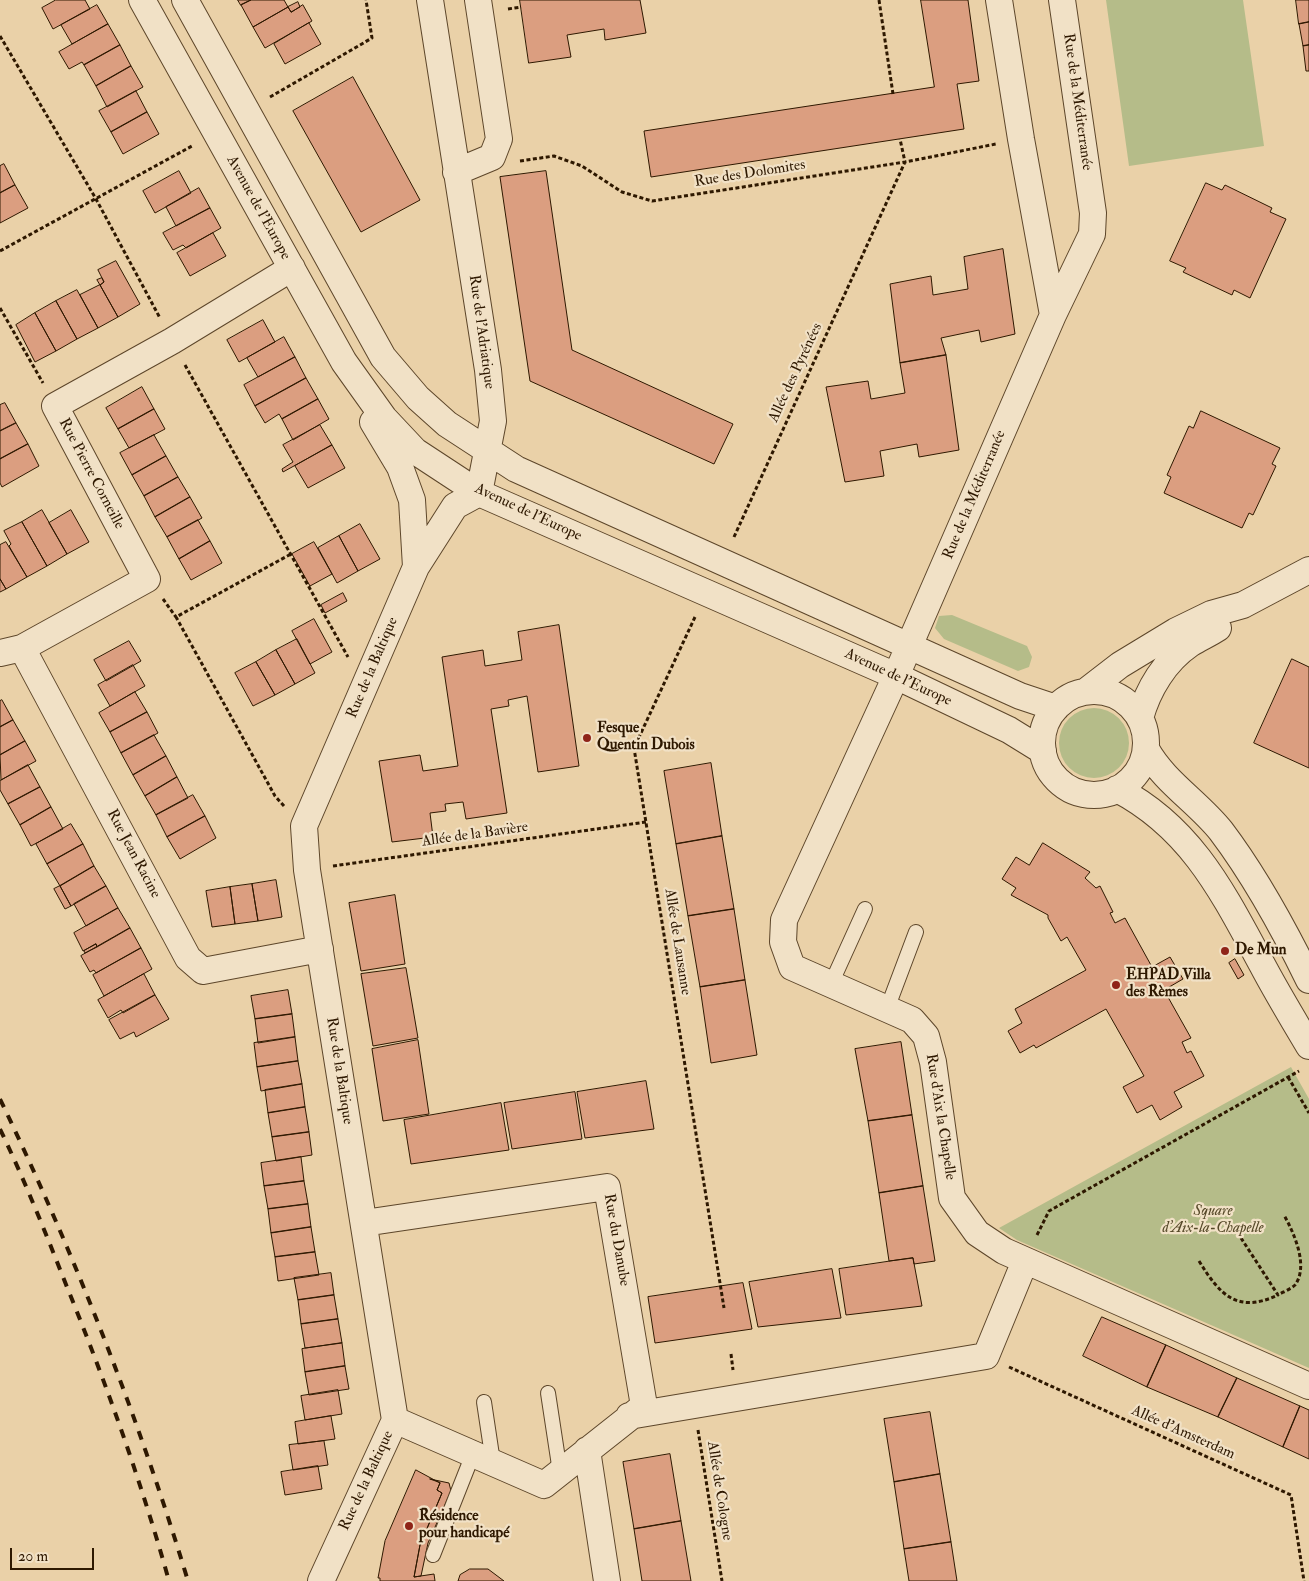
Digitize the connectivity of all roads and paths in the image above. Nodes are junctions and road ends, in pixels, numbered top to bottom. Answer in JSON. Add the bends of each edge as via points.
{"nodes":[{"id":1,"x":142,"y":0,"type":"edge"},
{"id":2,"x":185,"y":0,"type":"edge"},
{"id":3,"x":366,"y":0,"type":"edge"},
{"id":4,"x":430,"y":0,"type":"edge"},
{"id":5,"x":478,"y":0,"type":"edge"},
{"id":6,"x":878,"y":0,"type":"edge"},
{"id":7,"x":999,"y":0,"type":"edge"},
{"id":8,"x":1062,"y":0,"type":"edge"},
{"id":9,"x":893,"y":94,"type":"dead end"},
{"id":10,"x":246,"y":110,"type":"junction"},
{"id":11,"x":216,"y":132,"type":"junction"},
{"id":12,"x":900,"y":139,"type":"dead end"},
{"id":13,"x":1021,"y":139,"type":"junction"},
{"id":14,"x":492,"y":157,"type":"junction"},
{"id":15,"x":905,"y":162,"type":"junction"},
{"id":16,"x":456,"y":172,"type":"junction"},
{"id":17,"x":0,"y":251,"type":"edge"},
{"id":18,"x":292,"y":268,"type":"junction"},
{"id":19,"x":0,"y":308,"type":"edge"},
{"id":20,"x":1053,"y":315,"type":"junction"},
{"id":21,"x":344,"y":362,"type":"junction"},
{"id":22,"x":55,"y":406,"type":"junction"},
{"id":23,"x":486,"y":450,"type":"junction"},
{"id":24,"x":479,"y":493,"type":"junction"},
{"id":25,"x":291,"y":554,"type":"dead end"},
{"id":26,"x":722,"y":562,"type":"junction"},
{"id":27,"x":416,"y":567,"type":"junction"},
{"id":28,"x":1309,"y":570,"type":"edge"},
{"id":29,"x":706,"y":594,"type":"junction"},
{"id":30,"x":1243,"y":606,"type":"junction"},
{"id":31,"x":910,"y":645,"type":"junction"},
{"id":32,"x":11,"y":651,"type":"edge"},
{"id":33,"x":896,"y":676,"type":"junction"},
{"id":34,"x":1085,"y":692,"type":"junction"},
{"id":35,"x":1056,"y":708,"type":"junction"},
{"id":36,"x":1140,"y":718,"type":"junction"},
{"id":37,"x":1146,"y":749,"type":"junction"},
{"id":38,"x":1043,"y":751,"type":"junction"},
{"id":39,"x":1117,"y":789,"type":"junction"},
{"id":40,"x":646,"y":822,"type":"junction"},
{"id":41,"x":304,"y":826,"type":"junction"},
{"id":42,"x":307,"y":870,"type":"junction"},
{"id":43,"x":866,"y":909,"type":"dead end"},
{"id":44,"x":916,"y":932,"type":"dead end"},
{"id":45,"x":320,"y":949,"type":"junction"},
{"id":46,"x":1309,"y":980,"type":"edge"},
{"id":47,"x":831,"y":984,"type":"junction"},
{"id":48,"x":887,"y":1009,"type":"junction"},
{"id":49,"x":1306,"y":1058,"type":"edge"},
{"id":50,"x":1288,"y":1077,"type":"junction"},
{"id":51,"x":1309,"y":1113,"type":"edge"},
{"id":52,"x":1284,"y":1215,"type":"dead end"},
{"id":53,"x":364,"y":1223,"type":"junction"},
{"id":54,"x":1241,"y":1238,"type":"dead end"},
{"id":55,"x":1025,"y":1261,"type":"junction"},
{"id":56,"x":1199,"y":1261,"type":"dead end"},
{"id":57,"x":1278,"y":1295,"type":"junction"},
{"id":58,"x":724,"y":1308,"type":"dead end"},
{"id":59,"x":986,"y":1356,"type":"junction"},
{"id":60,"x":1309,"y":1386,"type":"edge"},
{"id":61,"x":548,"y":1393,"type":"dead end"},
{"id":62,"x":484,"y":1402,"type":"dead end"},
{"id":63,"x":694,"y":1405,"type":"junction"},
{"id":64,"x":640,"y":1414,"type":"junction"},
{"id":65,"x":395,"y":1420,"type":"junction"},
{"id":66,"x":587,"y":1450,"type":"junction"},
{"id":67,"x":483,"y":1458,"type":"junction"},
{"id":68,"x":560,"y":1472,"type":"junction"},
{"id":69,"x":433,"y":1555,"type":"dead end"},
{"id":70,"x":322,"y":1581,"type":"edge"},
{"id":71,"x":607,"y":1581,"type":"edge"},
{"id":72,"x":722,"y":1581,"type":"edge"},
{"id":73,"x":1304,"y":1581,"type":"edge"}],
"edges":[{"from":1,"to":11,"type":"street","name":"Avenue de l'Europe"},
{"from":2,"to":10,"type":"street"},
{"from":3,"to":10,"type":"path","via":[[372,38]]},
{"from":4,"to":16,"type":"street","name":"Rue de l'Adriatique"},
{"from":5,"to":14,"type":"street","via":[[500,138]]},
{"from":6,"to":9,"type":"path"},
{"from":7,"to":13,"type":"street"},
{"from":8,"to":20,"type":"street","name":"Rue de la Méditerranée","via":[[1093,213],[1092,234]]},
{"from":10,"to":23,"type":"street","via":[[383,357],[418,398],[447,424]]},
{"from":11,"to":17,"type":"path"},
{"from":11,"to":18,"type":"street","name":"Avenue de l'Europe"},
{"from":12,"to":15,"type":"path"},
{"from":13,"to":15,"type":"path","name":"Rue des Dolomites"},
{"from":13,"to":20,"type":"street"},
{"from":14,"to":15,"type":"path","name":"Rue des Dolomites","via":[[519,161],[554,156],[582,166],[622,192],[652,200]]},
{"from":14,"to":16,"type":"street"},
{"from":15,"to":26,"type":"path","name":"Allée des Pyrénées"},
{"from":16,"to":23,"type":"street","name":"Rue de l'Adriatique","via":[[494,421]]},
{"from":18,"to":21,"type":"street","name":"Avenue de l'Europe"},
{"from":18,"to":22,"type":"street","name":"Rue Pierre Corneille","via":[[172,341]]},
{"from":19,"to":22,"type":"path"},
{"from":20,"to":31,"type":"street","name":"Rue de la Méditerranée"},
{"from":21,"to":24,"type":"street","name":"Avenue de l'Europe","via":[[384,418],[415,450]]},
{"from":21,"to":27,"type":"street","name":"Rue de la Baltique","via":[[372,420],[400,467],[412,500]]},
{"from":22,"to":32,"type":"street","name":"Rue Pierre Corneille","via":[[147,579]]},
{"from":23,"to":24,"type":"street","name":"Rue de l'Adriatique"},
{"from":23,"to":26,"type":"street","via":[[516,469]]},
{"from":24,"to":27,"type":"street","name":"Rue de la Baltique","via":[[455,506]]},
{"from":24,"to":29,"type":"street","name":"Avenue de l'Europe"},
{"from":25,"to":41,"type":"path","via":[[176,617],[275,796]]},
{"from":26,"to":31,"type":"street"},
{"from":27,"to":41,"type":"street","name":"Rue de la Baltique"},
{"from":28,"to":30,"type":"street"},
{"from":29,"to":33,"type":"street","name":"Avenue de l'Europe"},
{"from":29,"to":40,"type":"path","name":"Allée de Lausanne","via":[[634,748]]},
{"from":30,"to":34,"type":"street","via":[[1211,614],[1176,631],[1120,665]]},
{"from":30,"to":36,"type":"street","via":[[1216,629],[1189,645],[1166,667],[1151,688]]},
{"from":31,"to":33,"type":"street","name":"Rue de la Méditerranée"},
{"from":31,"to":35,"type":"street","via":[[1020,696]]},
{"from":32,"to":45,"type":"street","name":"Rue Jean Racine","via":[[188,958],[203,971]]},
{"from":33,"to":38,"type":"street","name":"Avenue de l'Europe","via":[[1009,730]]},
{"from":33,"to":47,"type":"street","name":"Rue d'Aix la Chapelle","via":[[784,920],[783,942],[792,967]]},
{"from":34,"to":35,"type":"street","via":[[1064,700]]},
{"from":34,"to":36,"type":"street","via":[[1101,691],[1117,696]]},
{"from":35,"to":38,"type":"street","via":[[1045,728]]},
{"from":36,"to":37,"type":"street","via":[[1145,730]]},
{"from":37,"to":39,"type":"street","via":[[1134,777]]},
{"from":37,"to":46,"type":"street","via":[[1154,764],[1220,830],[1256,884]]},
{"from":38,"to":39,"type":"street","via":[[1055,777],[1070,789],[1089,794]]},
{"from":39,"to":49,"type":"street","via":[[1149,807],[1193,850],[1218,886]]},
{"from":40,"to":42,"type":"path","name":"Allée de la Bavière"},
{"from":40,"to":58,"type":"path","name":"Allée de Lausanne"},
{"from":41,"to":42,"type":"street","name":"Rue de la Baltique"},
{"from":42,"to":45,"type":"street","name":"Rue de la Baltique"},
{"from":43,"to":47,"type":"lane"},
{"from":44,"to":48,"type":"lane"},
{"from":45,"to":53,"type":"street","name":"Rue de la Baltique"},
{"from":47,"to":48,"type":"street","name":"Rue d'Aix la Chapelle"},
{"from":48,"to":55,"type":"street","name":"Rue d'Aix la Chapelle","via":[[912,1020],[926,1036],[933,1062],[952,1198],[977,1233]]},
{"from":49,"to":50,"type":"path"},
{"from":50,"to":51,"type":"path"},
{"from":50,"to":55,"type":"path","via":[[1049,1211]]},
{"from":52,"to":57,"type":"path","via":[[1293,1231],[1303,1268],[1295,1285]]},
{"from":53,"to":64,"type":"street","name":"Rue du Danube","via":[[607,1187],[644,1406]]},
{"from":53,"to":65,"type":"street","name":"Rue de la Baltique"},
{"from":54,"to":57,"type":"path"},
{"from":55,"to":59,"type":"street"},
{"from":55,"to":60,"type":"street","name":"Rue d'Aix la Chapelle"},
{"from":56,"to":57,"type":"path","via":[[1214,1286],[1230,1299],[1262,1303]]},
{"from":59,"to":63,"type":"street","name":"Rue du Danube"},
{"from":59,"to":73,"type":"path","name":"Allée d'Amsterdam","via":[[1291,1495]]},
{"from":61,"to":68,"type":"lane"},
{"from":62,"to":67,"type":"lane"},
{"from":63,"to":64,"type":"street","name":"Rue du Danube"},
{"from":63,"to":72,"type":"path","name":"Allée de Cologne"},
{"from":64,"to":66,"type":"street","name":"Rue du Danube"},
{"from":65,"to":67,"type":"street","name":"Rue du Danube"},
{"from":65,"to":70,"type":"street","name":"Rue de la Baltique"},
{"from":66,"to":68,"type":"street","name":"Rue du Danube"},
{"from":66,"to":71,"type":"street"},
{"from":67,"to":68,"type":"street","name":"Rue du Danube","via":[[544,1484]]},
{"from":67,"to":69,"type":"lane"}]}
